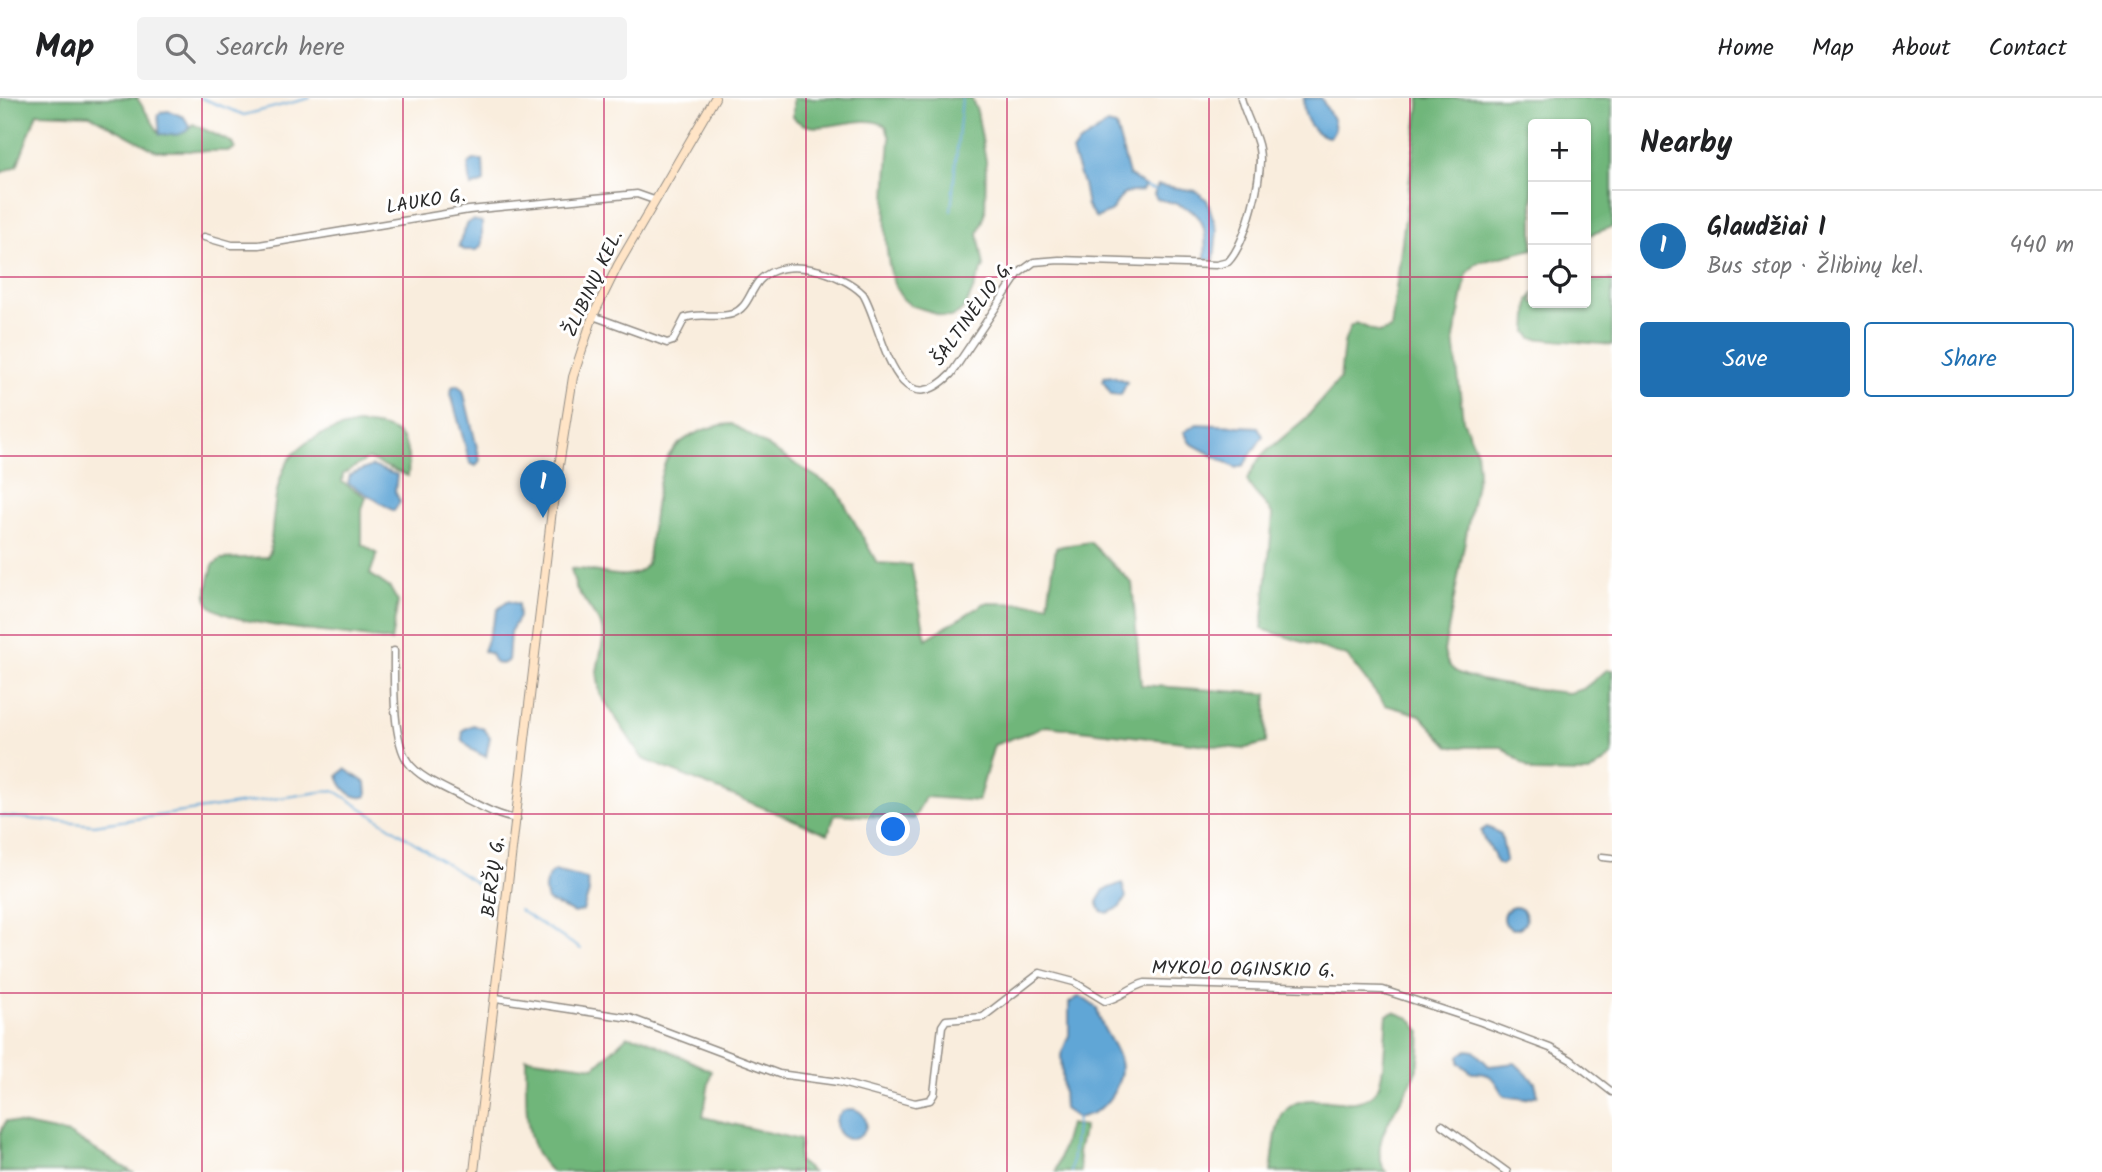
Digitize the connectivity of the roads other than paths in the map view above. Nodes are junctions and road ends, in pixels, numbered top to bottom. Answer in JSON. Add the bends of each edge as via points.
{"nodes":[{"id":1,"x":715,"y":98,"type":"edge"},
{"id":2,"x":1241,"y":98,"type":"edge"},
{"id":3,"x":654,"y":200,"type":"junction"},
{"id":4,"x":204,"y":237,"type":"dead end"},
{"id":5,"x":593,"y":316,"type":"junction"},
{"id":6,"x":544,"y":586,"type":"joint"},
{"id":7,"x":394,"y":651,"type":"dead end"},
{"id":8,"x":517,"y":819,"type":"junction"},
{"id":9,"x":1602,"y":857,"type":"dead end"},
{"id":10,"x":1612,"y":858,"type":"edge"},
{"id":11,"x":496,"y":998,"type":"junction"},
{"id":12,"x":1612,"y":1092,"type":"edge"},
{"id":13,"x":1442,"y":1125,"type":"dead end"},
{"id":14,"x":474,"y":1172,"type":"edge"},
{"id":15,"x":1507,"y":1172,"type":"edge"}],
"edges":[{"from":1,"to":3,"type":"main road","name":"ŽLIBINŲ KEL."},
{"from":2,"to":5,"type":"street","name":"ŠALTINĖLIO G.","via":[[1260,157],[1248,216],[1228,262],[1034,262],[1018,273],[951,374],[937,386],[917,389],[899,378],[869,304],[853,283],[828,273],[774,272],[760,281],[740,309],[684,318],[673,341],[667,343]]},
{"from":3,"to":4,"type":"street","name":"LAUKO G.","via":[[637,194],[491,207],[259,245],[232,245]]},
{"from":3,"to":5,"type":"main road","name":"ŽLIBINŲ KEL."},
{"from":5,"to":6,"type":"main road","name":"ŽLIBINŲ KEL.","via":[[569,395]]},
{"from":6,"to":8,"type":"main road","name":"BERŽŲ G."},
{"from":7,"to":8,"type":"street","via":[[394,691],[407,761],[441,786]]},
{"from":8,"to":11,"type":"main road","name":"BERŽŲ G."},
{"from":9,"to":10,"type":"street"},
{"from":11,"to":12,"type":"street","name":"MYKOLO OGINSKIO G.","via":[[630,1018],[779,1074],[838,1082],[915,1103],[930,1100],[934,1094],[946,1020],[983,1017],[1040,973],[1073,982],[1105,1001],[1145,983],[1360,988],[1383,990],[1550,1048]]},
{"from":11,"to":14,"type":"main road","name":"BERŽŲ G."},
{"from":13,"to":15,"type":"street"}]}
